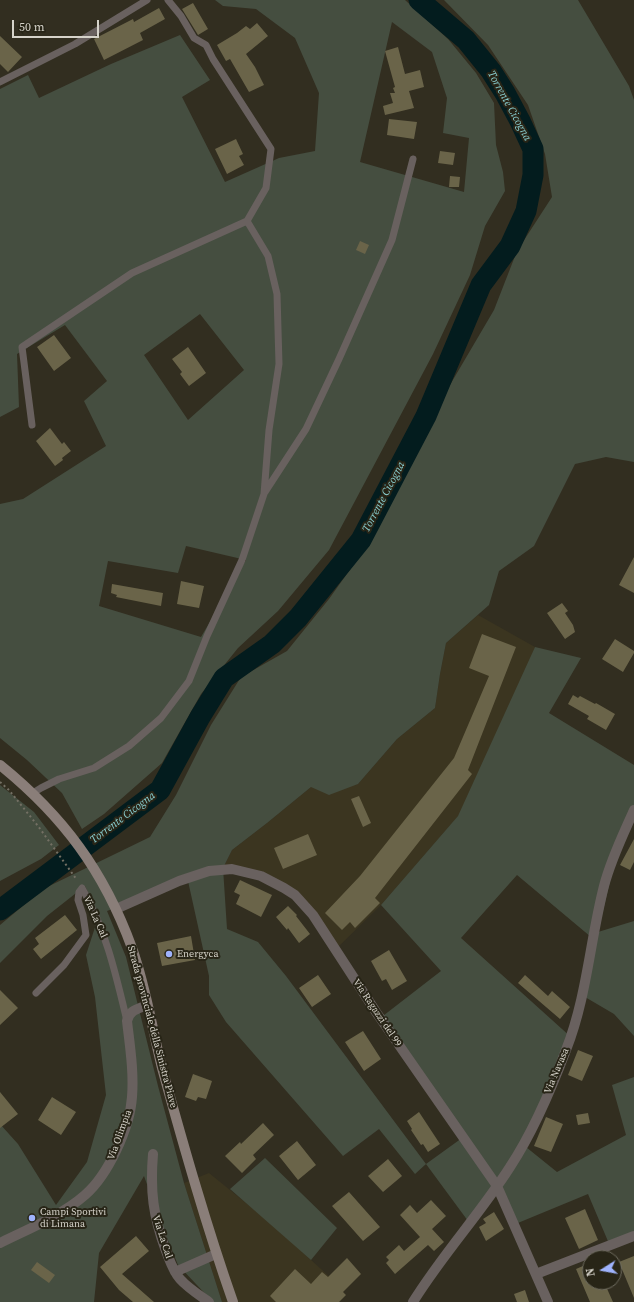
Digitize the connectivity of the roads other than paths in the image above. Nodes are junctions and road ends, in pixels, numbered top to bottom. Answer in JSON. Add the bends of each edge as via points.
{"nodes":[{"id":1,"x":147,"y":0,"type":"edge"},
{"id":2,"x":168,"y":0,"type":"edge"},
{"id":3,"x":0,"y":82,"type":"edge"},
{"id":4,"x":413,"y":159,"type":"dead end"},
{"id":5,"x":247,"y":221,"type":"junction"},
{"id":6,"x":32,"y":425,"type":"dead end"},
{"id":7,"x":264,"y":494,"type":"junction"},
{"id":8,"x":0,"y":765,"type":"edge"},
{"id":9,"x":33,"y":793,"type":"junction"},
{"id":10,"x":634,"y":810,"type":"edge"},
{"id":11,"x":116,"y":909,"type":"junction"},
{"id":12,"x":36,"y":993,"type":"dead end"},
{"id":13,"x":147,"y":1005,"type":"junction"},
{"id":14,"x":127,"y":1021,"type":"junction"},
{"id":15,"x":152,"y":1154,"type":"dead end"},
{"id":16,"x":497,"y":1186,"type":"junction"},
{"id":17,"x":634,"y":1236,"type":"edge"},
{"id":18,"x":0,"y":1243,"type":"edge"},
{"id":19,"x":216,"y":1254,"type":"junction"},
{"id":20,"x":175,"y":1272,"type":"junction"},
{"id":21,"x":536,"y":1274,"type":"junction"},
{"id":22,"x":209,"y":1302,"type":"edge"},
{"id":23,"x":233,"y":1302,"type":"edge"},
{"id":24,"x":413,"y":1302,"type":"edge"},
{"id":25,"x":548,"y":1302,"type":"edge"}],
"edges":[{"from":1,"to":3,"type":"lane","via":[[75,44]]},
{"from":2,"to":5,"type":"lane","via":[[194,38],[206,45],[271,149],[266,188]]},
{"from":4,"to":7,"type":"lane","via":[[392,240],[306,429]]},
{"from":5,"to":6,"type":"lane","via":[[132,273],[22,347]]},
{"from":5,"to":7,"type":"lane","via":[[268,256],[278,294],[279,364],[269,430]]},
{"from":7,"to":9,"type":"lane","via":[[242,560],[189,681],[161,718],[129,746],[94,768],[58,779]]},
{"from":8,"to":9,"type":"main road","name":"Strada provinciale della Sinistra Piave"},
{"from":9,"to":11,"type":"main road","name":"Strada provinciale della Sinistra Piave","via":[[75,840]]},
{"from":10,"to":16,"type":"street","name":"Via Navasa","via":[[607,875],[583,989],[568,1044],[531,1130]]},
{"from":11,"to":13,"type":"main road","name":"Strada provinciale della Sinistra Piave","via":[[132,950]]},
{"from":11,"to":16,"type":"street","name":"Via Ragazzi del 99","via":[[179,880],[221,870],[232,869],[261,876],[284,888],[300,900],[313,915],[376,1012]]},
{"from":12,"to":14,"type":"lane","name":"Via La Cal","via":[[64,965],[86,935],[78,900],[82,888],[104,934]]},
{"from":13,"to":14,"type":"street","via":[[132,1011]]},
{"from":13,"to":19,"type":"main road","name":"Strada provinciale della Sinistra Piave","via":[[192,1177]]},
{"from":14,"to":18,"type":"street","name":"Via Olimpia","via":[[132,1099],[119,1145],[109,1165],[98,1182],[85,1195],[54,1216]]},
{"from":15,"to":20,"type":"street","name":"Via La Cal","via":[[151,1188],[154,1210],[162,1241]]},
{"from":16,"to":21,"type":"street","name":"Via Ragazzi del 99"},
{"from":16,"to":24,"type":"street","name":"Via Navasa"},
{"from":17,"to":21,"type":"street"},
{"from":19,"to":20,"type":"street","name":"Via La Cal"},
{"from":19,"to":23,"type":"main road","name":"Strada provinciale della Sinistra Piave"},
{"from":20,"to":22,"type":"street","name":"Via La Cal","via":[[182,1281]]},
{"from":21,"to":25,"type":"street","name":"Via Ragazzi del 99"}]}
